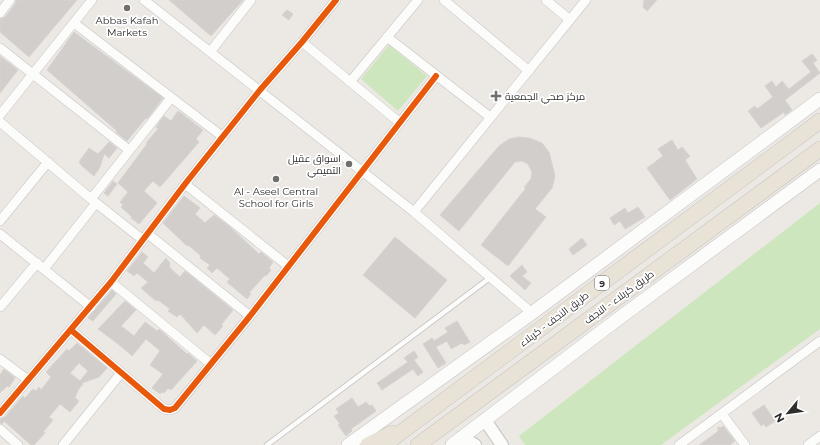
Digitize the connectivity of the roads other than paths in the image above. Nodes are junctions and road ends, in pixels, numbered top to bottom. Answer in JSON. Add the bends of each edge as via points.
{"nodes":[{"id":1,"x":10,"y":0,"type":"edge"},
{"id":2,"x":92,"y":0,"type":"edge"},
{"id":3,"x":144,"y":0,"type":"edge"},
{"id":4,"x":251,"y":0,"type":"edge"},
{"id":5,"x":336,"y":0,"type":"edge"},
{"id":6,"x":418,"y":0,"type":"edge"},
{"id":7,"x":444,"y":0,"type":"edge"},
{"id":8,"x":546,"y":0,"type":"edge"},
{"id":9,"x":586,"y":0,"type":"edge"},
{"id":10,"x":0,"y":13,"type":"edge"},
{"id":11,"x":570,"y":20,"type":"junction"},
{"id":12,"x":74,"y":23,"type":"junction"},
{"id":13,"x":387,"y":36,"type":"junction"},
{"id":14,"x":302,"y":42,"type":"junction"},
{"id":15,"x":0,"y":48,"type":"edge"},
{"id":16,"x":210,"y":52,"type":"junction"},
{"id":17,"x":528,"y":71,"type":"junction"},
{"id":18,"x":33,"y":73,"type":"junction"},
{"id":19,"x":436,"y":76,"type":"junction"},
{"id":20,"x":350,"y":82,"type":"junction"},
{"id":21,"x":260,"y":90,"type":"junction"},
{"id":22,"x":171,"y":98,"type":"junction"},
{"id":23,"x":820,"y":99,"type":"edge"},
{"id":24,"x":0,"y":115,"type":"edge"},
{"id":25,"x":490,"y":117,"type":"junction"},
{"id":26,"x":820,"y":121,"type":"edge"},
{"id":27,"x":0,"y":122,"type":"edge"},
{"id":28,"x":399,"y":122,"type":"junction"},
{"id":29,"x":222,"y":138,"type":"junction"},
{"id":30,"x":820,"y":149,"type":"edge"},
{"id":31,"x":129,"y":150,"type":"junction"},
{"id":32,"x":48,"y":162,"type":"junction"},
{"id":33,"x":361,"y":170,"type":"junction"},
{"id":34,"x":820,"y":170,"type":"edge"},
{"id":35,"x":185,"y":184,"type":"junction"},
{"id":36,"x":94,"y":201,"type":"junction"},
{"id":37,"x":414,"y":212,"type":"junction"},
{"id":38,"x":0,"y":221,"type":"edge"},
{"id":39,"x":0,"y":234,"type":"edge"},
{"id":40,"x":145,"y":237,"type":"junction"},
{"id":41,"x":40,"y":266,"type":"junction"},
{"id":42,"x":288,"y":266,"type":"junction"},
{"id":43,"x":491,"y":277,"type":"junction"},
{"id":44,"x":111,"y":282,"type":"junction"},
{"id":45,"x":0,"y":307,"type":"edge"},
{"id":46,"x":91,"y":307,"type":"junction"},
{"id":47,"x":532,"y":313,"type":"junction"},
{"id":48,"x":250,"y":316,"type":"junction"},
{"id":49,"x":71,"y":330,"type":"junction"},
{"id":50,"x":820,"y":341,"type":"edge"},
{"id":51,"x":0,"y":359,"type":"edge"},
{"id":52,"x":211,"y":364,"type":"junction"},
{"id":53,"x":121,"y":372,"type":"junction"},
{"id":54,"x":28,"y":380,"type":"junction"},
{"id":55,"x":0,"y":413,"type":"edge"},
{"id":56,"x":722,"y":414,"type":"junction"},
{"id":57,"x":418,"y":420,"type":"junction"},
{"id":58,"x":485,"y":420,"type":"junction"},
{"id":59,"x":0,"y":429,"type":"edge"},
{"id":60,"x":820,"y":436,"type":"edge"},
{"id":61,"x":462,"y":437,"type":"junction"},
{"id":62,"x":18,"y":445,"type":"edge"},
{"id":63,"x":63,"y":445,"type":"edge"},
{"id":64,"x":267,"y":445,"type":"edge"},
{"id":65,"x":348,"y":445,"type":"edge"},
{"id":66,"x":368,"y":445,"type":"edge"},
{"id":67,"x":384,"y":445,"type":"edge"},
{"id":68,"x":418,"y":445,"type":"edge"},
{"id":69,"x":452,"y":445,"type":"edge"},
{"id":70,"x":475,"y":445,"type":"edge"},
{"id":71,"x":502,"y":445,"type":"edge"},
{"id":72,"x":680,"y":445,"type":"edge"},
{"id":73,"x":745,"y":445,"type":"edge"},
{"id":74,"x":808,"y":445,"type":"edge"}],
"edges":[{"from":1,"to":10,"type":"street"},
{"from":2,"to":12,"type":"street"},
{"from":3,"to":16,"type":"street"},
{"from":4,"to":16,"type":"street"},
{"from":5,"to":14,"type":"street"},
{"from":6,"to":13,"type":"street"},
{"from":7,"to":17,"type":"street"},
{"from":8,"to":11,"type":"street"},
{"from":9,"to":11,"type":"street"},
{"from":11,"to":17,"type":"street"},
{"from":12,"to":18,"type":"street"},
{"from":12,"to":22,"type":"street"},
{"from":13,"to":19,"type":"street"},
{"from":13,"to":20,"type":"street"},
{"from":14,"to":20,"type":"street"},
{"from":14,"to":21,"type":"street"},
{"from":15,"to":18,"type":"street"},
{"from":16,"to":21,"type":"street"},
{"from":17,"to":25,"type":"street"},
{"from":18,"to":24,"type":"street"},
{"from":18,"to":31,"type":"street"},
{"from":19,"to":25,"type":"street"},
{"from":19,"to":28,"type":"street"},
{"from":20,"to":28,"type":"street"},
{"from":21,"to":29,"type":"street"},
{"from":21,"to":33,"type":"street"},
{"from":22,"to":29,"type":"street"},
{"from":22,"to":31,"type":"street"},
{"from":23,"to":47,"type":"main road"},
{"from":25,"to":37,"type":"street"},
{"from":26,"to":57,"type":"highway","name":"طريق النجف - کربلاء","number":"9"},
{"from":27,"to":32,"type":"street"},
{"from":28,"to":33,"type":"street"},
{"from":29,"to":35,"type":"street"},
{"from":30,"to":68,"type":"highway","name":"طريق کربلاء - النجف","number":"9"},
{"from":31,"to":36,"type":"street"},
{"from":32,"to":36,"type":"street"},
{"from":32,"to":38,"type":"street"},
{"from":33,"to":37,"type":"street"},
{"from":33,"to":42,"type":"street"},
{"from":34,"to":58,"type":"main road"},
{"from":35,"to":40,"type":"street"},
{"from":35,"to":42,"type":"street"},
{"from":36,"to":40,"type":"street"},
{"from":36,"to":41,"type":"street"},
{"from":37,"to":43,"type":"street"},
{"from":39,"to":41,"type":"street"},
{"from":40,"to":44,"type":"street"},
{"from":40,"to":48,"type":"street"},
{"from":41,"to":45,"type":"street"},
{"from":41,"to":46,"type":"street"},
{"from":42,"to":48,"type":"street"},
{"from":43,"to":47,"type":"street"},
{"from":43,"to":64,"type":"lane"},
{"from":44,"to":46,"type":"street"},
{"from":44,"to":52,"type":"street"},
{"from":46,"to":49,"type":"street"},
{"from":47,"to":65,"type":"main road"},
{"from":48,"to":52,"type":"street"},
{"from":49,"to":53,"type":"street"},
{"from":49,"to":54,"type":"street"},
{"from":50,"to":56,"type":"street"},
{"from":51,"to":54,"type":"street"},
{"from":52,"to":53,"type":"street","via":[[179,404],[170,410],[164,409]]},
{"from":53,"to":63,"type":"street"},
{"from":54,"to":55,"type":"street"},
{"from":56,"to":72,"type":"street"},
{"from":56,"to":73,"type":"street"},
{"from":57,"to":66,"type":"highway"},
{"from":57,"to":67,"type":"highway","name":"طريق النجف - کربلاء","number":"9"},
{"from":58,"to":61,"type":"main road"},
{"from":58,"to":71,"type":"street"},
{"from":59,"to":62,"type":"street"},
{"from":60,"to":74,"type":"street"},
{"from":61,"to":69,"type":"main road"},
{"from":61,"to":70,"type":"street"}]}
